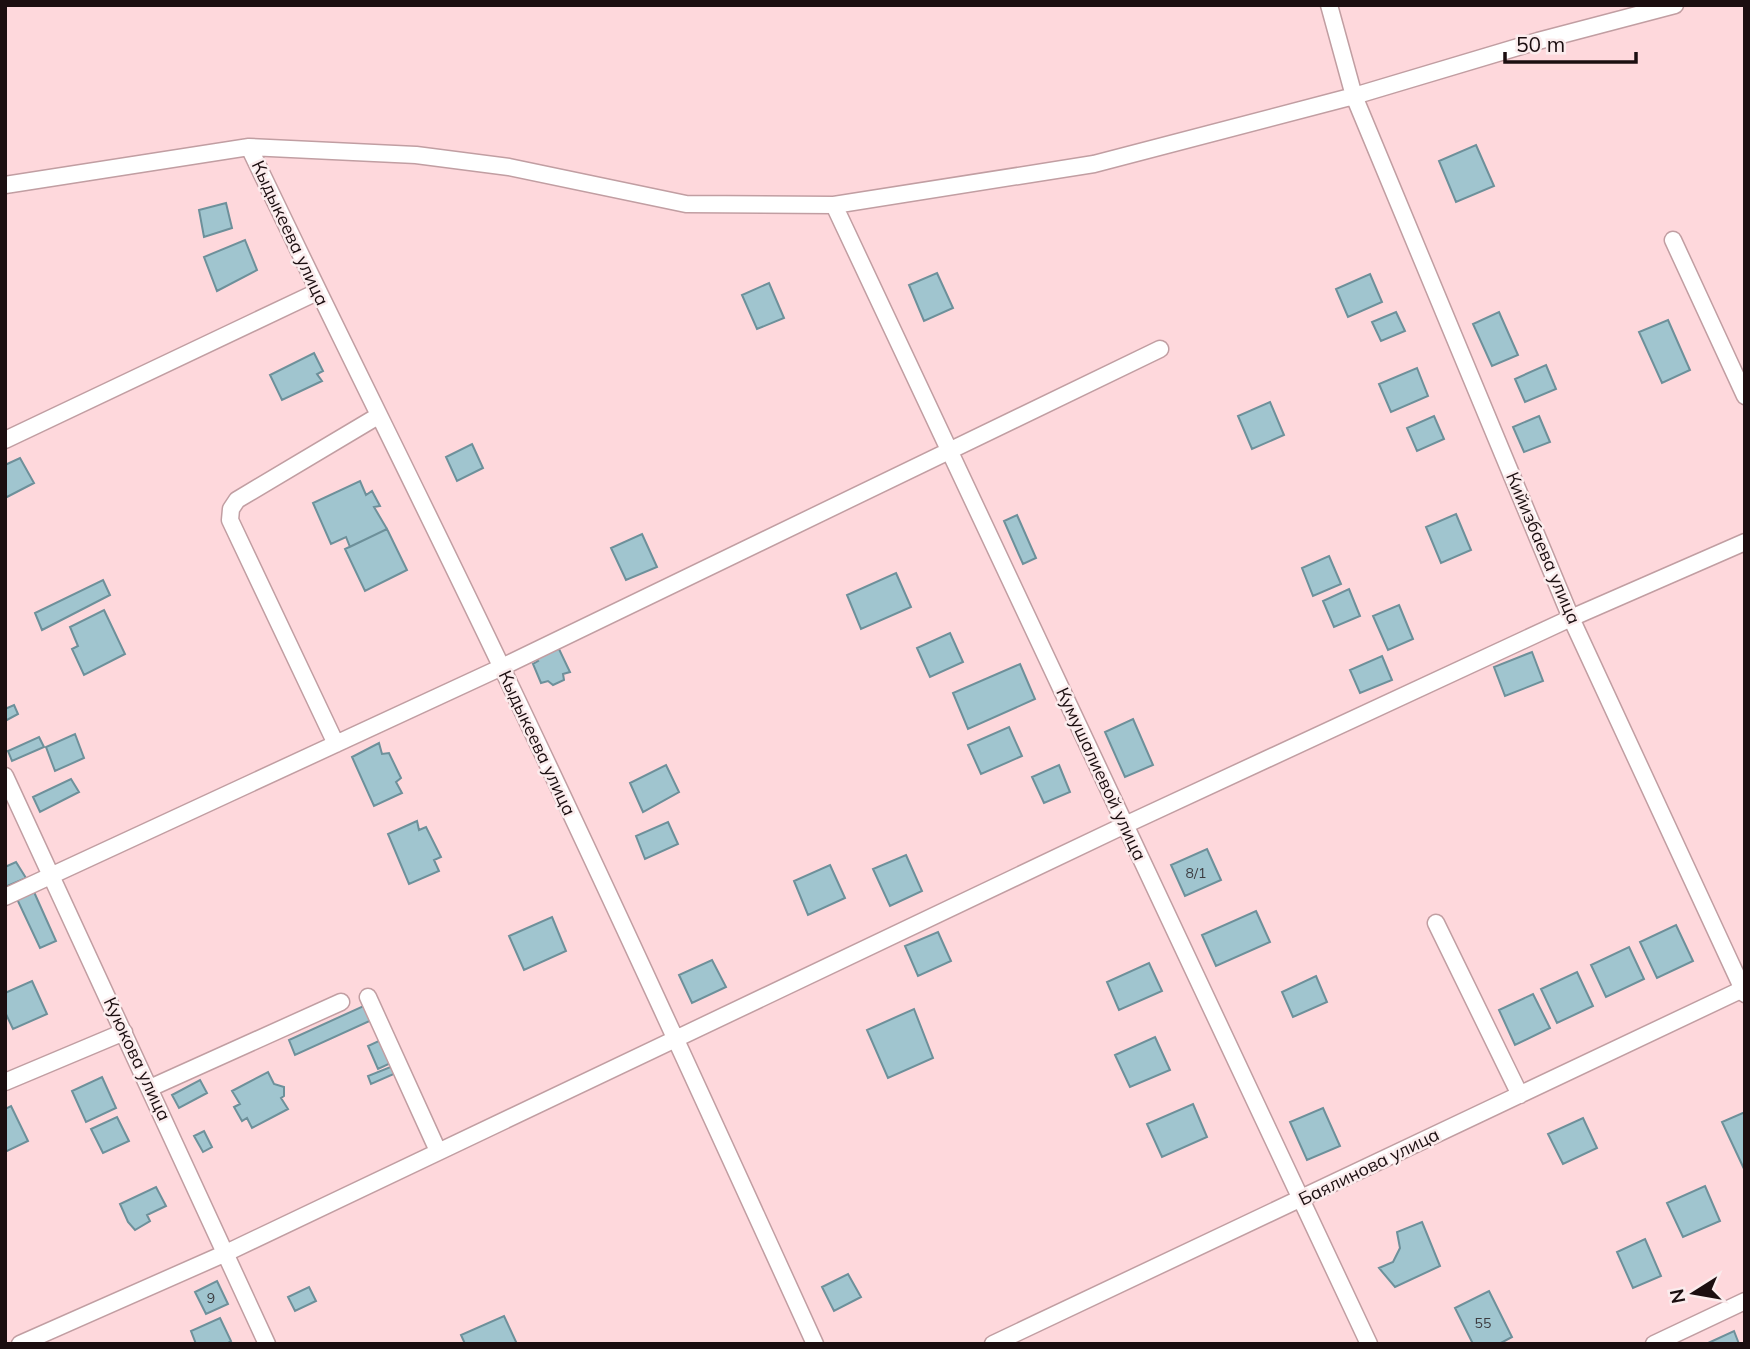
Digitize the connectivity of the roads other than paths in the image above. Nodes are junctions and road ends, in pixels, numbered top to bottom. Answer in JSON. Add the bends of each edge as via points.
{"nodes":[{"id":1,"x":1329,"y":5,"type":"edge"},
{"id":2,"x":1675,"y":5,"type":"edge"},
{"id":3,"x":1354,"y":96,"type":"junction"},
{"id":4,"x":249,"y":148,"type":"junction"},
{"id":5,"x":5,"y":185,"type":"edge"},
{"id":6,"x":834,"y":205,"type":"junction"},
{"id":7,"x":1673,"y":240,"type":"dead end"},
{"id":8,"x":317,"y":292,"type":"junction"},
{"id":9,"x":1160,"y":349,"type":"dead end"},
{"id":10,"x":1745,"y":396,"type":"edge"},
{"id":11,"x":378,"y":416,"type":"junction"},
{"id":12,"x":5,"y":440,"type":"edge"},
{"id":13,"x":949,"y":452,"type":"junction"},
{"id":14,"x":1745,"y":542,"type":"edge"},
{"id":15,"x":1572,"y":618,"type":"junction"},
{"id":16,"x":502,"y":667,"type":"junction"},
{"id":17,"x":336,"y":744,"type":"junction"},
{"id":18,"x":5,"y":776,"type":"edge"},
{"id":19,"x":1125,"y":825,"type":"junction"},
{"id":20,"x":52,"y":876,"type":"junction"},
{"id":21,"x":5,"y":897,"type":"edge"},
{"id":22,"x":1436,"y":923,"type":"dead end"},
{"id":23,"x":1744,"y":990,"type":"edge"},
{"id":24,"x":368,"y":998,"type":"dead end"},
{"id":25,"x":341,"y":1002,"type":"dead end"},
{"id":26,"x":124,"y":1031,"type":"junction"},
{"id":27,"x":676,"y":1038,"type":"junction"},
{"id":28,"x":5,"y":1082,"type":"edge"},
{"id":29,"x":150,"y":1088,"type":"junction"},
{"id":30,"x":1520,"y":1095,"type":"junction"},
{"id":31,"x":438,"y":1151,"type":"junction"},
{"id":32,"x":1301,"y":1200,"type":"junction"},
{"id":33,"x":226,"y":1253,"type":"junction"},
{"id":34,"x":1745,"y":1301,"type":"edge"},
{"id":35,"x":20,"y":1344,"type":"edge"},
{"id":36,"x":267,"y":1344,"type":"edge"},
{"id":37,"x":815,"y":1344,"type":"edge"},
{"id":38,"x":993,"y":1344,"type":"edge"},
{"id":39,"x":1368,"y":1344,"type":"edge"},
{"id":40,"x":1654,"y":1344,"type":"edge"}],
"edges":[{"from":1,"to":3,"type":"street","name":"Кийизбаева улица"},
{"from":2,"to":3,"type":"street"},
{"from":3,"to":6,"type":"street","via":[[1094,164]]},
{"from":3,"to":15,"type":"street","name":"Кийизбаева улица"},
{"from":4,"to":5,"type":"street"},
{"from":4,"to":6,"type":"street","via":[[416,155],[509,167],[686,204]]},
{"from":4,"to":8,"type":"street","name":"Кыдыкеева улица"},
{"from":6,"to":13,"type":"street","name":"Кумушалиевой улица"},
{"from":7,"to":10,"type":"street"},
{"from":8,"to":11,"type":"street","name":"Кыдыкеева улица"},
{"from":8,"to":12,"type":"street"},
{"from":9,"to":13,"type":"street"},
{"from":11,"to":16,"type":"street","name":"Кыдыкеева улица"},
{"from":11,"to":17,"type":"street","via":[[237,500],[230,520]]},
{"from":13,"to":16,"type":"street"},
{"from":13,"to":19,"type":"street","name":"Кумушалиевой улица"},
{"from":14,"to":15,"type":"street"},
{"from":15,"to":19,"type":"street"},
{"from":15,"to":23,"type":"street","name":"Кийизбаева улица"},
{"from":16,"to":17,"type":"street"},
{"from":16,"to":27,"type":"street","name":"Кыдыкеева улица"},
{"from":17,"to":20,"type":"street"},
{"from":18,"to":20,"type":"street","name":"Куюкова улица"},
{"from":19,"to":27,"type":"street"},
{"from":19,"to":32,"type":"street","name":"Кумушалиевой улица"},
{"from":20,"to":21,"type":"street"},
{"from":20,"to":26,"type":"street","name":"Куюкова улица"},
{"from":22,"to":30,"type":"street"},
{"from":23,"to":30,"type":"street","name":"Баялинова улица"},
{"from":24,"to":31,"type":"street"},
{"from":25,"to":29,"type":"street"},
{"from":26,"to":28,"type":"street"},
{"from":26,"to":29,"type":"street","name":"Куюкова улица"},
{"from":27,"to":31,"type":"street"},
{"from":27,"to":37,"type":"street","name":"Кыдыкеева улица"},
{"from":29,"to":33,"type":"street","name":"Куюкова улица"},
{"from":30,"to":32,"type":"street","name":"Баялинова улица"},
{"from":31,"to":33,"type":"street"},
{"from":32,"to":38,"type":"street","name":"Баялинова улица"},
{"from":32,"to":39,"type":"street","name":"Кумушалиевой улица"},
{"from":33,"to":35,"type":"street"},
{"from":33,"to":36,"type":"street","name":"Куюкова улица"},
{"from":34,"to":40,"type":"street"}]}
